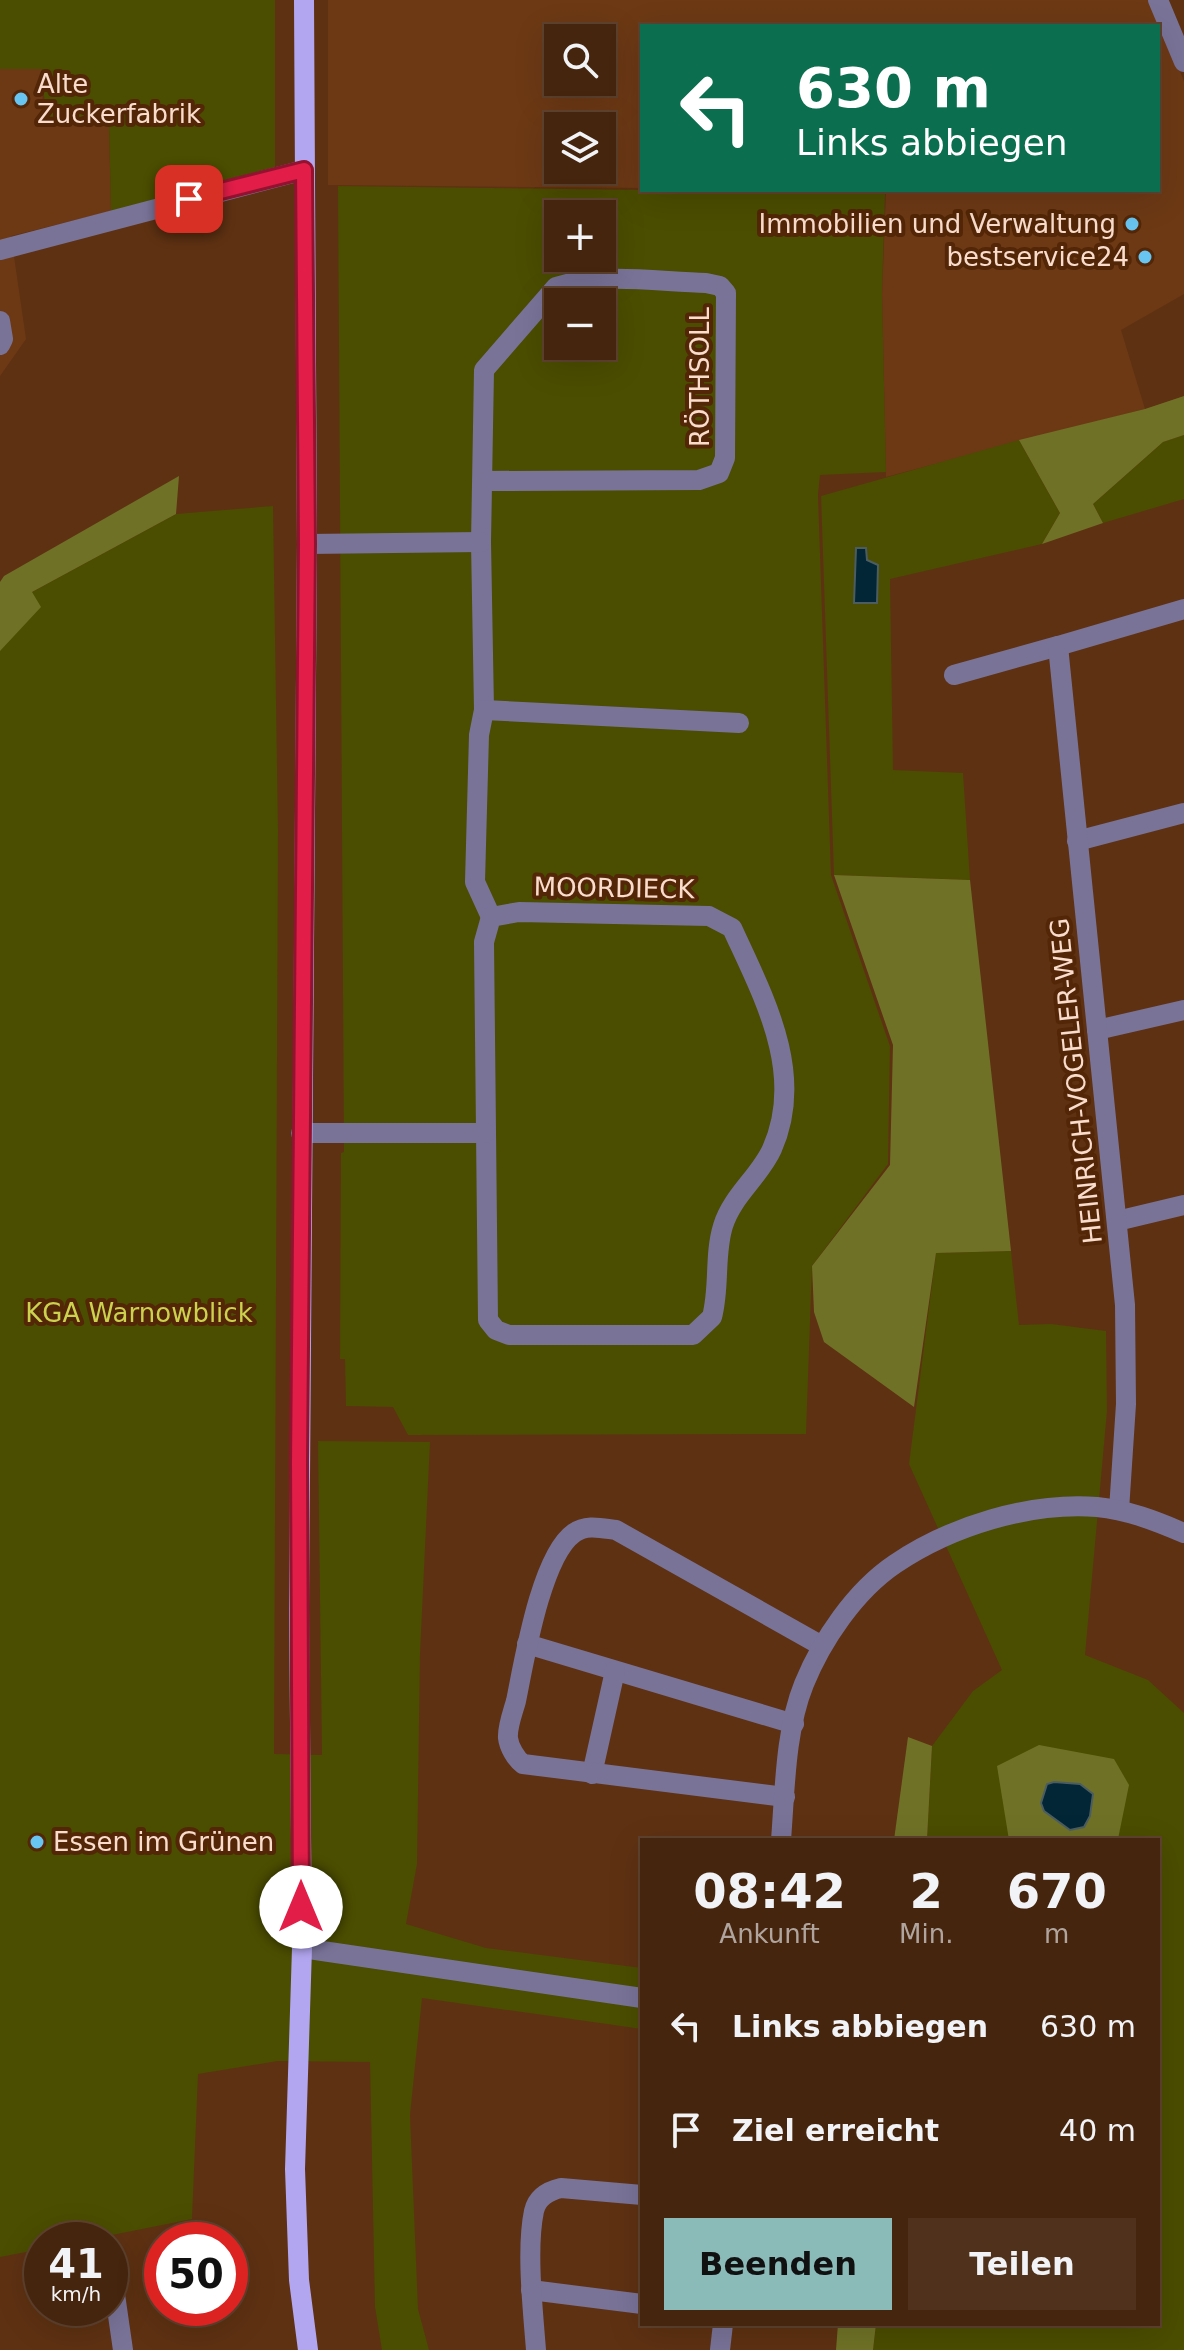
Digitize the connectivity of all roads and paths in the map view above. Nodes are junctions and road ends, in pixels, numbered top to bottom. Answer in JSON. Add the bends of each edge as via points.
{"nodes":[{"id":1,"x":304,"y":0,"type":"edge"},
{"id":2,"x":1158,"y":0,"type":"edge"},
{"id":3,"x":1184,"y":62,"type":"edge"},
{"id":4,"x":304,"y":170,"type":"junction"},
{"id":5,"x":0,"y":250,"type":"edge"},
{"id":6,"x":0,"y":321,"type":"edge"},
{"id":7,"x":0,"y":345,"type":"edge"},
{"id":8,"x":483,"y":481,"type":"junction"},
{"id":9,"x":481,"y":542,"type":"junction"},
{"id":10,"x":307,"y":544,"type":"junction"},
{"id":11,"x":1184,"y":609,"type":"edge"},
{"id":12,"x":1058,"y":646,"type":"junction"},
{"id":13,"x":954,"y":675,"type":"dead end"},
{"id":14,"x":484,"y":710,"type":"junction"},
{"id":15,"x":739,"y":723,"type":"dead end"},
{"id":16,"x":1184,"y":813,"type":"edge"},
{"id":17,"x":1077,"y":841,"type":"junction"},
{"id":18,"x":491,"y":917,"type":"junction"},
{"id":19,"x":1184,"y":1010,"type":"edge"},
{"id":20,"x":1097,"y":1030,"type":"junction"},
{"id":21,"x":301,"y":1133,"type":"junction"},
{"id":22,"x":485,"y":1133,"type":"junction"},
{"id":23,"x":1184,"y":1205,"type":"edge"},
{"id":24,"x":1117,"y":1221,"type":"junction"},
{"id":25,"x":1119,"y":1510,"type":"junction"},
{"id":26,"x":1184,"y":1533,"type":"edge"},
{"id":27,"x":527,"y":1644,"type":"junction"},
{"id":28,"x":822,"y":1646,"type":"junction"},
{"id":29,"x":615,"y":1671,"type":"junction"},
{"id":30,"x":794,"y":1724,"type":"junction"},
{"id":31,"x":592,"y":1774,"type":"junction"},
{"id":32,"x":785,"y":1797,"type":"junction"},
{"id":33,"x":781,"y":1838,"type":"edge"},
{"id":34,"x":302,"y":1948,"type":"junction"},
{"id":35,"x":640,"y":1998,"type":"edge"},
{"id":36,"x":640,"y":2195,"type":"edge"},
{"id":37,"x":531,"y":2290,"type":"junction"},
{"id":38,"x":640,"y":2304,"type":"edge"},
{"id":39,"x":120,"y":2326,"type":"edge"},
{"id":40,"x":723,"y":2326,"type":"edge"},
{"id":41,"x":123,"y":2350,"type":"edge"},
{"id":42,"x":308,"y":2350,"type":"edge"},
{"id":43,"x":536,"y":2350,"type":"edge"},
{"id":44,"x":720,"y":2350,"type":"edge"}],
"edges":[{"from":1,"to":4,"type":"main road"},
{"from":2,"to":3,"type":"street"},
{"from":4,"to":5,"type":"street"},
{"from":4,"to":10,"type":"main road"},
{"from":6,"to":7,"type":"street"},
{"from":8,"to":8,"type":"street","name":"RÖTHSOLL","via":[[484,370],[556,287],[589,281],[706,283],[726,293],[725,458],[719,473],[699,480]]},
{"from":8,"to":9,"type":"street","name":"RÖTHSOLL"},
{"from":9,"to":10,"type":"street"},
{"from":9,"to":14,"type":"street","name":"RÖTHSOLL"},
{"from":10,"to":21,"type":"main road"},
{"from":11,"to":12,"type":"street"},
{"from":12,"to":13,"type":"street"},
{"from":12,"to":17,"type":"street","name":"HEINRICH-VOGELER-WEG"},
{"from":14,"to":15,"type":"street"},
{"from":14,"to":18,"type":"street","name":"RÖTHSOLL","via":[[475,882]]},
{"from":16,"to":17,"type":"street"},
{"from":17,"to":20,"type":"street","name":"HEINRICH-VOGELER-WEG"},
{"from":18,"to":22,"type":"street","name":"MOORDIECK","via":[[484,942]]},
{"from":18,"to":22,"type":"street","name":"MOORDIECK","via":[[519,912],[722,920],[732,928],[777,1028],[783,1108],[769,1155],[723,1228],[712,1317],[700,1331],[682,1337],[509,1335],[492,1326],[485,1311]]},
{"from":19,"to":20,"type":"street"},
{"from":20,"to":24,"type":"street","name":"HEINRICH-VOGELER-WEG"},
{"from":21,"to":22,"type":"street"},
{"from":21,"to":34,"type":"main road"},
{"from":23,"to":24,"type":"street"},
{"from":24,"to":25,"type":"street","name":"HEINRICH-VOGELER-WEG","via":[[1127,1355]]},
{"from":25,"to":26,"type":"street"},
{"from":25,"to":28,"type":"street","via":[[1040,1510],[953,1532],[893,1565],[846,1611]]},
{"from":27,"to":28,"type":"street","via":[[559,1552],[570,1535],[597,1527],[616,1530]]},
{"from":27,"to":29,"type":"street"},
{"from":27,"to":31,"type":"street","via":[[508,1738],[516,1759],[531,1767]]},
{"from":28,"to":30,"type":"street","via":[[803,1687]]},
{"from":29,"to":30,"type":"street"},
{"from":29,"to":31,"type":"street"},
{"from":30,"to":32,"type":"street"},
{"from":31,"to":32,"type":"street"},
{"from":32,"to":33,"type":"street"},
{"from":34,"to":35,"type":"street"},
{"from":34,"to":42,"type":"main road","via":[[295,2169]]},
{"from":36,"to":37,"type":"street","via":[[549,2190],[534,2210]]},
{"from":37,"to":38,"type":"street"},
{"from":37,"to":43,"type":"street"},
{"from":39,"to":41,"type":"street"},
{"from":40,"to":44,"type":"street"}]}
